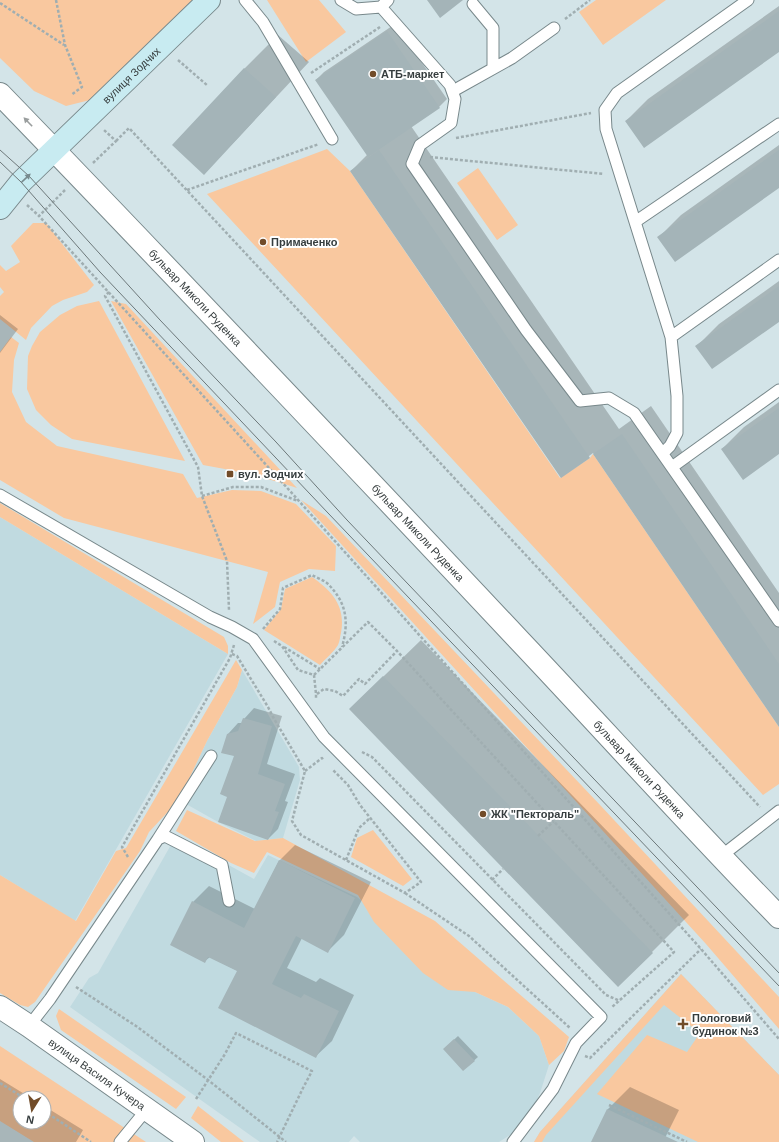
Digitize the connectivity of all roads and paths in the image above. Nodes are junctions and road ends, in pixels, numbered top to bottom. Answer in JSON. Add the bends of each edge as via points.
{"nodes":[{"id":1,"x":56,"y":0,"type":"edge"},
{"id":2,"x":209,"y":0,"type":"edge"},
{"id":3,"x":245,"y":0,"type":"edge"},
{"id":4,"x":341,"y":0,"type":"edge"},
{"id":5,"x":590,"y":0,"type":"edge"},
{"id":6,"x":748,"y":0,"type":"edge"},
{"id":7,"x":0,"y":3,"type":"edge"},
{"id":8,"x":385,"y":3,"type":"edge"},
{"id":9,"x":473,"y":4,"type":"dead end"},
{"id":10,"x":392,"y":19,"type":"junction"},
{"id":11,"x":554,"y":28,"type":"joint"},
{"id":12,"x":65,"y":45,"type":"junction"},
{"id":13,"x":178,"y":60,"type":"dead end"},
{"id":14,"x":493,"y":68,"type":"junction"},
{"id":15,"x":299,"y":82,"type":"junction"},
{"id":16,"x":208,"y":86,"type":"dead end"},
{"id":17,"x":453,"y":92,"type":"junction"},
{"id":18,"x":0,"y":94,"type":"edge"},
{"id":19,"x":70,"y":95,"type":"dead end"},
{"id":20,"x":606,"y":110,"type":"junction"},
{"id":21,"x":90,"y":116,"type":"junction"},
{"id":22,"x":779,"y":124,"type":"edge"},
{"id":23,"x":332,"y":139,"type":"joint"},
{"id":24,"x":451,"y":139,"type":"dead end"},
{"id":25,"x":116,"y":141,"type":"junction"},
{"id":26,"x":55,"y":150,"type":"junction"},
{"id":27,"x":416,"y":156,"type":"junction"},
{"id":28,"x":621,"y":175,"type":"junction"},
{"id":29,"x":80,"y":176,"type":"junction"},
{"id":30,"x":187,"y":190,"type":"junction"},
{"id":31,"x":57,"y":198,"type":"dead end"},
{"id":32,"x":0,"y":208,"type":"edge"},
{"id":33,"x":635,"y":222,"type":"junction"},
{"id":34,"x":779,"y":260,"type":"edge"},
{"id":35,"x":109,"y":292,"type":"junction"},
{"id":36,"x":671,"y":337,"type":"junction"},
{"id":37,"x":779,"y":390,"type":"edge"},
{"id":38,"x":662,"y":453,"type":"junction"},
{"id":39,"x":672,"y":467,"type":"junction"},
{"id":40,"x":0,"y":495,"type":"edge"},
{"id":41,"x":202,"y":496,"type":"junction"},
{"id":42,"x":298,"y":501,"type":"junction"},
{"id":43,"x":779,"y":621,"type":"edge"},
{"id":44,"x":232,"y":627,"type":"junction"},
{"id":45,"x":260,"y":633,"type":"dead end"},
{"id":46,"x":271,"y":640,"type":"dead end"},
{"id":47,"x":282,"y":646,"type":"junction"},
{"id":48,"x":342,"y":648,"type":"junction"},
{"id":49,"x":396,"y":651,"type":"junction"},
{"id":50,"x":232,"y":654,"type":"junction"},
{"id":51,"x":320,"y":669,"type":"junction"},
{"id":52,"x":314,"y":675,"type":"junction"},
{"id":53,"x":316,"y":694,"type":"junction"},
{"id":54,"x":315,"y":702,"type":"dead end"},
{"id":55,"x":359,"y":751,"type":"dead end"},
{"id":56,"x":211,"y":756,"type":"dead end"},
{"id":57,"x":305,"y":772,"type":"junction"},
{"id":58,"x":775,"y":814,"type":"edge"},
{"id":59,"x":370,"y":818,"type":"junction"},
{"id":60,"x":554,"y":822,"type":"junction"},
{"id":61,"x":538,"y":836,"type":"dead end"},
{"id":62,"x":158,"y":839,"type":"junction"},
{"id":63,"x":720,"y":857,"type":"junction"},
{"id":64,"x":346,"y":860,"type":"junction"},
{"id":65,"x":503,"y":869,"type":"dead end"},
{"id":66,"x":138,"y":870,"type":"junction"},
{"id":67,"x":492,"y":880,"type":"junction"},
{"id":68,"x":405,"y":893,"type":"junction"},
{"id":69,"x":229,"y":901,"type":"dead end"},
{"id":70,"x":779,"y":917,"type":"edge"},
{"id":71,"x":701,"y":949,"type":"junction"},
{"id":72,"x":64,"y":978,"type":"junction"},
{"id":73,"x":620,"y":1000,"type":"junction"},
{"id":74,"x":0,"y":1007,"type":"edge"},
{"id":75,"x":601,"y":1017,"type":"junction"},
{"id":76,"x":29,"y":1026,"type":"junction"},
{"id":77,"x":581,"y":1038,"type":"junction"},
{"id":78,"x":779,"y":1039,"type":"edge"},
{"id":79,"x":573,"y":1049,"type":"junction"},
{"id":80,"x":208,"y":1080,"type":"junction"},
{"id":81,"x":0,"y":1083,"type":"edge"},
{"id":82,"x":12,"y":1090,"type":"edge"},
{"id":83,"x":196,"y":1099,"type":"dead end"},
{"id":84,"x":608,"y":1105,"type":"dead end"},
{"id":85,"x":148,"y":1110,"type":"junction"},
{"id":86,"x":52,"y":1116,"type":"edge"},
{"id":87,"x":280,"y":1136,"type":"junction"},
{"id":88,"x":91,"y":1142,"type":"edge"},
{"id":89,"x":120,"y":1142,"type":"edge"},
{"id":90,"x":193,"y":1142,"type":"edge"},
{"id":91,"x":277,"y":1142,"type":"edge"},
{"id":92,"x":286,"y":1142,"type":"edge"},
{"id":93,"x":513,"y":1142,"type":"edge"},
{"id":94,"x":687,"y":1142,"type":"edge"}],
"edges":[{"from":1,"to":12,"type":"path"},
{"from":2,"to":21,"type":"main road","name":"вулиця Зодчих"},
{"from":3,"to":15,"type":"lane","via":[[263,22]]},
{"from":4,"to":8,"type":"lane","via":[[356,9]]},
{"from":5,"to":11,"type":"path"},
{"from":6,"to":20,"type":"lane","via":[[617,93]]},
{"from":7,"to":12,"type":"path"},
{"from":8,"to":10,"type":"lane"},
{"from":9,"to":14,"type":"lane","via":[[493,28]]},
{"from":10,"to":15,"type":"path"},
{"from":10,"to":17,"type":"lane","via":[[450,85]]},
{"from":11,"to":14,"type":"lane","via":[[512,58]]},
{"from":12,"to":19,"type":"path","via":[[82,87]]},
{"from":13,"to":16,"type":"path"},
{"from":14,"to":17,"type":"lane"},
{"from":15,"to":23,"type":"lane"},
{"from":17,"to":27,"type":"lane","via":[[456,99],[451,123],[420,145]]},
{"from":26,"to":18,"type":"street","name":"бульвар Миколи Руденка","one_way":true},
{"from":20,"to":24,"type":"path"},
{"from":20,"to":28,"type":"lane","via":[[606,129]]},
{"from":21,"to":25,"type":"path"},
{"from":21,"to":26,"type":"main road","name":"вулиця Зодчих"},
{"from":22,"to":33,"type":"lane"},
{"from":23,"to":30,"type":"path"},
{"from":25,"to":29,"type":"path"},
{"from":25,"to":30,"type":"path","via":[[129,128]]},
{"from":26,"to":29,"type":"street","name":"бульвар Миколи Руденка"},
{"from":32,"to":26,"type":"main road","name":"вулиця Зодчих","one_way":true},
{"from":27,"to":28,"type":"path"},
{"from":27,"to":38,"type":"lane","via":[[412,164],[526,330],[580,401],[609,398],[634,413]]},
{"from":28,"to":33,"type":"lane"},
{"from":29,"to":63,"type":"street","name":"бульвар Миколи Руденка","via":[[430,545]]},
{"from":30,"to":58,"type":"path"},
{"from":31,"to":35,"type":"path","via":[[39,216]]},
{"from":33,"to":36,"type":"lane"},
{"from":34,"to":36,"type":"lane"},
{"from":35,"to":41,"type":"path","via":[[105,296],[198,467]]},
{"from":35,"to":42,"type":"path"},
{"from":36,"to":38,"type":"lane","via":[[677,396],[677,433],[670,446]]},
{"from":37,"to":39,"type":"lane"},
{"from":38,"to":39,"type":"lane"},
{"from":39,"to":43,"type":"lane"},
{"from":40,"to":44,"type":"lane","via":[[210,617]]},
{"from":41,"to":42,"type":"path","via":[[233,487],[261,487]]},
{"from":41,"to":44,"type":"path","via":[[227,561]]},
{"from":42,"to":71,"type":"path"},
{"from":44,"to":50,"type":"path"},
{"from":44,"to":75,"type":"lane","via":[[253,639],[324,737]]},
{"from":45,"to":48,"type":"path","via":[[280,609],[283,588],[312,575],[327,583],[338,596],[345,611],[347,622]]},
{"from":46,"to":47,"type":"path"},
{"from":47,"to":51,"type":"path"},
{"from":47,"to":52,"type":"path","via":[[298,670]]},
{"from":48,"to":49,"type":"path","via":[[368,622]]},
{"from":48,"to":51,"type":"path"},
{"from":49,"to":53,"type":"path","via":[[365,684],[359,679],[343,696],[324,689]]},
{"from":49,"to":60,"type":"path"},
{"from":50,"to":57,"type":"path","via":[[237,656]]},
{"from":50,"to":66,"type":"path","via":[[122,847]]},
{"from":51,"to":52,"type":"path"},
{"from":52,"to":53,"type":"path"},
{"from":53,"to":54,"type":"path"},
{"from":55,"to":67,"type":"path","via":[[372,757]]},
{"from":56,"to":62,"type":"lane"},
{"from":57,"to":59,"type":"path","via":[[322,758],[348,785]]},
{"from":57,"to":64,"type":"path","via":[[292,821],[301,835]]},
{"from":58,"to":63,"type":"lane"},
{"from":59,"to":64,"type":"path","via":[[359,828]]},
{"from":59,"to":68,"type":"path","via":[[421,882]]},
{"from":60,"to":61,"type":"path"},
{"from":60,"to":73,"type":"path","via":[[674,952]]},
{"from":62,"to":66,"type":"lane"},
{"from":62,"to":69,"type":"lane","via":[[165,836],[222,865]]},
{"from":63,"to":70,"type":"street","name":"бульвар Миколи Руденка"},
{"from":64,"to":68,"type":"path"},
{"from":65,"to":67,"type":"path"},
{"from":66,"to":72,"type":"lane"},
{"from":67,"to":73,"type":"path","via":[[606,995]]},
{"from":68,"to":77,"type":"path","via":[[469,936]]},
{"from":71,"to":78,"type":"path"},
{"from":71,"to":79,"type":"path","via":[[590,1058]]},
{"from":72,"to":76,"type":"lane"},
{"from":72,"to":80,"type":"path","via":[[136,1026]]},
{"from":73,"to":75,"type":"path"},
{"from":74,"to":76,"type":"street","name":"вулиця Василя Кучера"},
{"from":75,"to":77,"type":"lane"},
{"from":76,"to":85,"type":"street","name":"вулиця Василя Кучера"},
{"from":77,"to":79,"type":"lane"},
{"from":79,"to":93,"type":"lane","via":[[553,1089]]},
{"from":80,"to":83,"type":"path"},
{"from":80,"to":87,"type":"path"},
{"from":80,"to":87,"type":"path","via":[[236,1033],[312,1071]]},
{"from":81,"to":82,"type":"path"},
{"from":84,"to":94,"type":"path"},
{"from":85,"to":89,"type":"lane"},
{"from":85,"to":90,"type":"street","name":"вулиця Василя Кучера"},
{"from":86,"to":88,"type":"path"},
{"from":87,"to":91,"type":"path"},
{"from":87,"to":92,"type":"path"}]}
